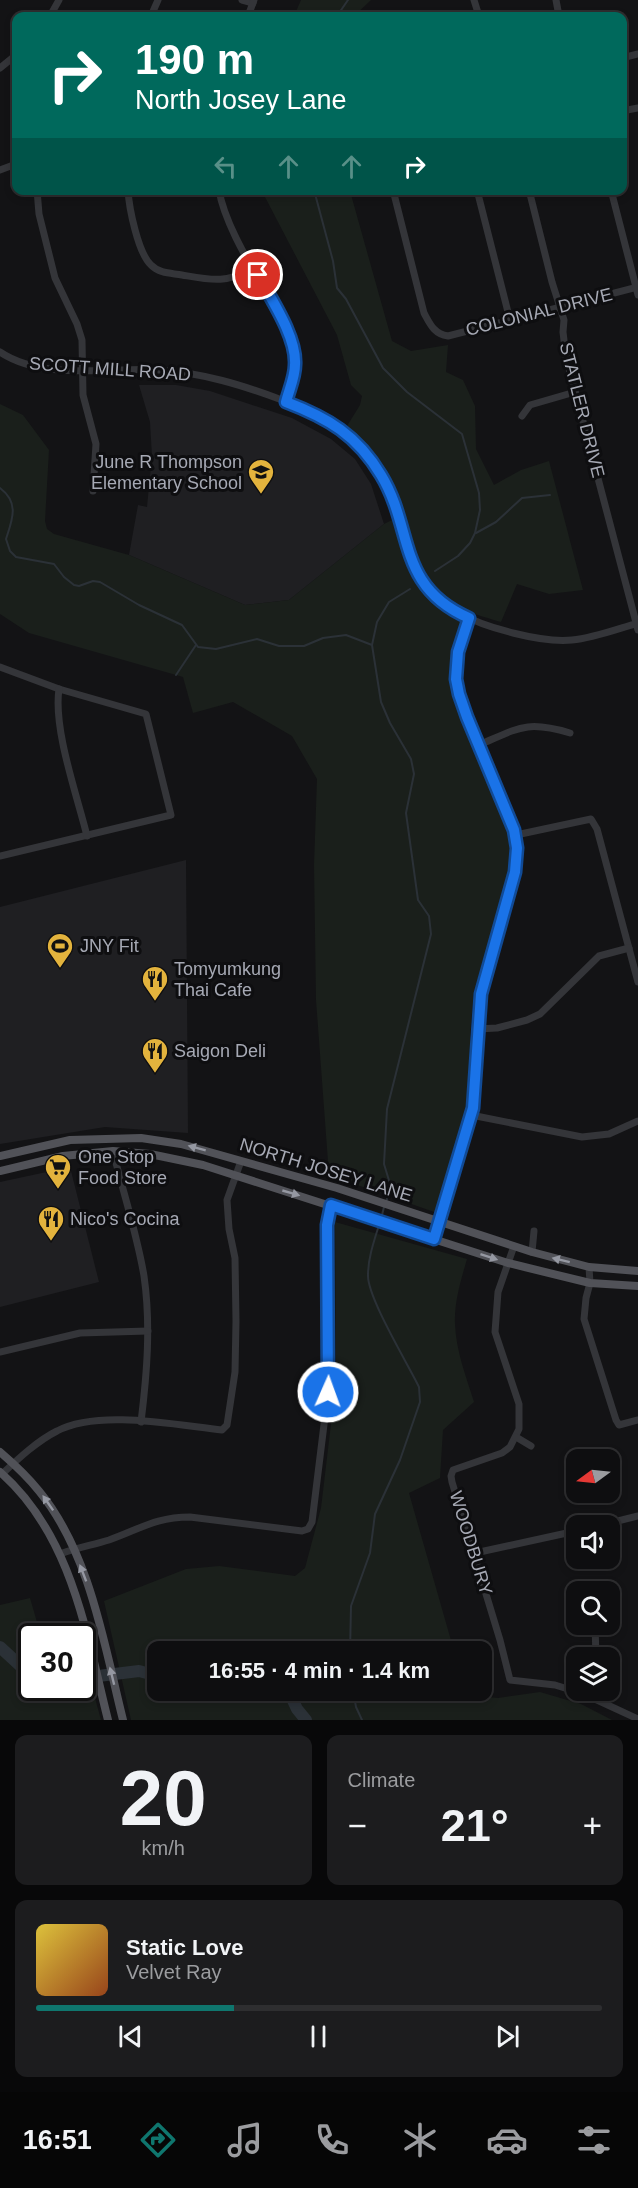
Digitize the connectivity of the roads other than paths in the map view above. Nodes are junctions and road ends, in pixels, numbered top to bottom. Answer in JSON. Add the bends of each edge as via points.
{"nodes":[{"id":1,"x":242,"y":0,"type":"edge"},
{"id":2,"x":253,"y":1,"type":"edge"},
{"id":3,"x":12,"y":58,"type":"edge"},
{"id":4,"x":0,"y":68,"type":"edge"},
{"id":5,"x":37,"y":195,"type":"edge"},
{"id":6,"x":128,"y":195,"type":"edge"},
{"id":7,"x":220,"y":195,"type":"edge"},
{"id":8,"x":394,"y":195,"type":"edge"},
{"id":9,"x":478,"y":195,"type":"edge"},
{"id":10,"x":530,"y":195,"type":"edge"},
{"id":11,"x":612,"y":195,"type":"edge"},
{"id":12,"x":254,"y":268,"type":"junction"},
{"id":13,"x":637,"y":287,"type":"edge"},
{"id":14,"x":638,"y":295,"type":"edge"},
{"id":15,"x":561,"y":307,"type":"junction"},
{"id":16,"x":510,"y":320,"type":"junction"},
{"id":17,"x":0,"y":352,"type":"edge"},
{"id":18,"x":83,"y":370,"type":"junction"},
{"id":19,"x":575,"y":392,"type":"junction"},
{"id":20,"x":286,"y":402,"type":"junction"},
{"id":21,"x":522,"y":416,"type":"dead end"},
{"id":22,"x":93,"y":491,"type":"dead end"},
{"id":23,"x":469,"y":618,"type":"junction"},
{"id":24,"x":637,"y":625,"type":"edge"},
{"id":25,"x":0,"y":667,"type":"edge"},
{"id":26,"x":59,"y":689,"type":"junction"},
{"id":27,"x":570,"y":733,"type":"dead end"},
{"id":28,"x":479,"y":745,"type":"junction"},
{"id":29,"x":516,"y":834,"type":"junction"},
{"id":30,"x":87,"y":836,"type":"junction"},
{"id":31,"x":0,"y":854,"type":"edge"},
{"id":32,"x":629,"y":948,"type":"junction"},
{"id":33,"x":638,"y":982,"type":"edge"},
{"id":34,"x":477,"y":1029,"type":"junction"},
{"id":35,"x":471,"y":1115,"type":"junction"},
{"id":36,"x":638,"y":1121,"type":"edge"},
{"id":37,"x":25,"y":1150,"type":"junction"},
{"id":38,"x":113,"y":1151,"type":"junction"},
{"id":39,"x":0,"y":1156,"type":"edge"},
{"id":40,"x":241,"y":1161,"type":"junction"},
{"id":41,"x":31,"y":1163,"type":"junction"},
{"id":42,"x":0,"y":1171,"type":"edge"},
{"id":43,"x":235,"y":1177,"type":"junction"},
{"id":44,"x":331,"y":1205,"type":"junction"},
{"id":45,"x":439,"y":1222,"type":"junction"},
{"id":46,"x":534,"y":1231,"type":"dead end"},
{"id":47,"x":434,"y":1239,"type":"junction"},
{"id":48,"x":514,"y":1246,"type":"junction"},
{"id":49,"x":532,"y":1252,"type":"junction"},
{"id":50,"x":508,"y":1263,"type":"junction"},
{"id":51,"x":589,"y":1267,"type":"junction"},
{"id":52,"x":638,"y":1271,"type":"edge"},
{"id":53,"x":590,"y":1283,"type":"junction"},
{"id":54,"x":638,"y":1286,"type":"edge"},
{"id":55,"x":148,"y":1331,"type":"junction"},
{"id":56,"x":0,"y":1352,"type":"edge"},
{"id":57,"x":638,"y":1420,"type":"edge"},
{"id":58,"x":141,"y":1422,"type":"junction"},
{"id":59,"x":516,"y":1437,"type":"junction"},
{"id":60,"x":531,"y":1446,"type":"dead end"},
{"id":61,"x":0,"y":1452,"type":"edge"},
{"id":62,"x":13,"y":1464,"type":"junction"},
{"id":63,"x":1,"y":1473,"type":"edge"},
{"id":64,"x":638,"y":1516,"type":"edge"},
{"id":65,"x":620,"y":1520,"type":"edge"},
{"id":66,"x":566,"y":1533,"type":"edge"},
{"id":67,"x":73,"y":1549,"type":"junction"},
{"id":68,"x":475,"y":1553,"type":"junction"},
{"id":69,"x":60,"y":1554,"type":"junction"},
{"id":70,"x":566,"y":1688,"type":"edge"},
{"id":71,"x":602,"y":1701,"type":"edge"},
{"id":72,"x":638,"y":1719,"type":"edge"},
{"id":73,"x":108,"y":1720,"type":"edge"},
{"id":74,"x":123,"y":1720,"type":"edge"}],
"edges":[{"from":1,"to":2,"type":"street"},
{"from":3,"to":4,"type":"street"},
{"from":5,"to":18,"type":"street","via":[[55,278],[78,324]]},
{"from":6,"to":12,"type":"street","via":[[148,263],[161,272],[219,280],[240,276]]},
{"from":7,"to":12,"type":"street"},
{"from":8,"to":16,"type":"street","name":"COLONIAL DRIVE","via":[[431,327],[448,336]]},
{"from":9,"to":16,"type":"street"},
{"from":10,"to":15,"type":"street","name":"STATLER DRIVE"},
{"from":11,"to":13,"type":"street"},
{"from":12,"to":20,"type":"street","via":[[293,346],[296,367]]},
{"from":13,"to":14,"type":"street"},
{"from":13,"to":15,"type":"street","name":"COLONIAL DRIVE"},
{"from":15,"to":16,"type":"street","name":"COLONIAL DRIVE"},
{"from":15,"to":19,"type":"street","name":"STATLER DRIVE","via":[[566,357]]},
{"from":17,"to":18,"type":"street","name":"SCOTT MILL ROAD","via":[[36,366]]},
{"from":18,"to":20,"type":"street","name":"SCOTT MILL ROAD","via":[[188,373],[236,383]]},
{"from":18,"to":22,"type":"street","via":[[83,395],[96,444]]},
{"from":19,"to":21,"type":"street","via":[[530,405]]},
{"from":19,"to":24,"type":"street","name":"STATLER DRIVE"},
{"from":20,"to":23,"type":"street","name":"SCOTT MILL ROAD","via":[[333,422],[355,441],[388,489],[418,575],[443,602]]},
{"from":23,"to":24,"type":"street","name":"SCOTT MILL ROAD","via":[[527,637],[555,640],[573,640]]},
{"from":23,"to":28,"type":"street","via":[[458,652],[456,679]]},
{"from":25,"to":26,"type":"street"},
{"from":26,"to":30,"type":"street","via":[[61,731]]},
{"from":26,"to":30,"type":"street","via":[[146,714],[171,814]]},
{"from":27,"to":28,"type":"street","via":[[536,725]]},
{"from":28,"to":29,"type":"street"},
{"from":29,"to":32,"type":"street","via":[[591,819]]},
{"from":29,"to":34,"type":"street","via":[[515,872],[481,994]]},
{"from":30,"to":31,"type":"street"},
{"from":32,"to":33,"type":"street"},
{"from":32,"to":34,"type":"street","via":[[599,956],[540,1014],[497,1028]]},
{"from":34,"to":35,"type":"street","via":[[476,1089]]},
{"from":35,"to":36,"type":"street","via":[[582,1137],[609,1134]]},
{"from":35,"to":45,"type":"street"},
{"from":37,"to":39,"type":"main road","name":"NORTH JOSEY LANE"},
{"from":40,"to":37,"type":"main road","name":"NORTH JOSEY LANE","one_way":true,"via":[[181,1144],[141,1138],[70,1140]]},
{"from":37,"to":41,"type":"main road"},
{"from":38,"to":41,"type":"main road","name":"NORTH JOSEY LANE"},
{"from":38,"to":43,"type":"main road","name":"NORTH JOSEY LANE","via":[[186,1161]]},
{"from":38,"to":55,"type":"street","via":[[144,1276]]},
{"from":40,"to":43,"type":"street"},
{"from":40,"to":45,"type":"main road","name":"NORTH JOSEY LANE"},
{"from":41,"to":42,"type":"main road","name":"NORTH JOSEY LANE"},
{"from":43,"to":44,"type":"main road","name":"NORTH JOSEY LANE","one_way":true},
{"from":43,"to":58,"type":"street","via":[[227,1200],[235,1258],[236,1321],[235,1372],[227,1425],[222,1430]]},
{"from":44,"to":47,"type":"main road","name":"NORTH JOSEY LANE"},
{"from":44,"to":67,"type":"street","via":[[327,1225],[328,1392],[309,1529],[171,1517]]},
{"from":45,"to":47,"type":"street"},
{"from":45,"to":48,"type":"main road","name":"NORTH JOSEY LANE"},
{"from":46,"to":49,"type":"street"},
{"from":47,"to":50,"type":"main road","name":"NORTH JOSEY LANE","one_way":true},
{"from":48,"to":49,"type":"main road","name":"NORTH JOSEY LANE"},
{"from":48,"to":50,"type":"street"},
{"from":51,"to":49,"type":"main road","name":"NORTH JOSEY LANE","one_way":true},
{"from":50,"to":53,"type":"main road","name":"NORTH JOSEY LANE"},
{"from":50,"to":59,"type":"street","via":[[498,1292],[495,1332],[519,1404]]},
{"from":51,"to":52,"type":"main road","name":"NORTH JOSEY LANE"},
{"from":51,"to":53,"type":"street"},
{"from":53,"to":54,"type":"main road","name":"NORTH JOSEY LANE"},
{"from":53,"to":57,"type":"street","via":[[584,1319],[616,1420],[619,1425]]},
{"from":55,"to":56,"type":"street","via":[[80,1333]]},
{"from":55,"to":58,"type":"street"},
{"from":58,"to":62,"type":"street","via":[[103,1420],[67,1427],[42,1440]]},
{"from":59,"to":60,"type":"street"},
{"from":59,"to":68,"type":"street","name":"WOODBURY","via":[[510,1447],[494,1457],[451,1472]]},
{"from":61,"to":62,"type":"main road"},
{"from":62,"to":63,"type":"street"},
{"from":67,"to":62,"type":"main road","one_way":true,"via":[[40,1492]]},
{"from":63,"to":69,"type":"main road","via":[[26,1497]]},
{"from":64,"to":65,"type":"street"},
{"from":66,"to":68,"type":"street"},
{"from":67,"to":69,"type":"street"},
{"from":74,"to":67,"type":"main road","one_way":true,"via":[[92,1598]]},
{"from":68,"to":70,"type":"street","name":"WOODBURY","via":[[510,1680]]},
{"from":69,"to":73,"type":"main road","via":[[70,1576]]},
{"from":71,"to":72,"type":"street"}]}
